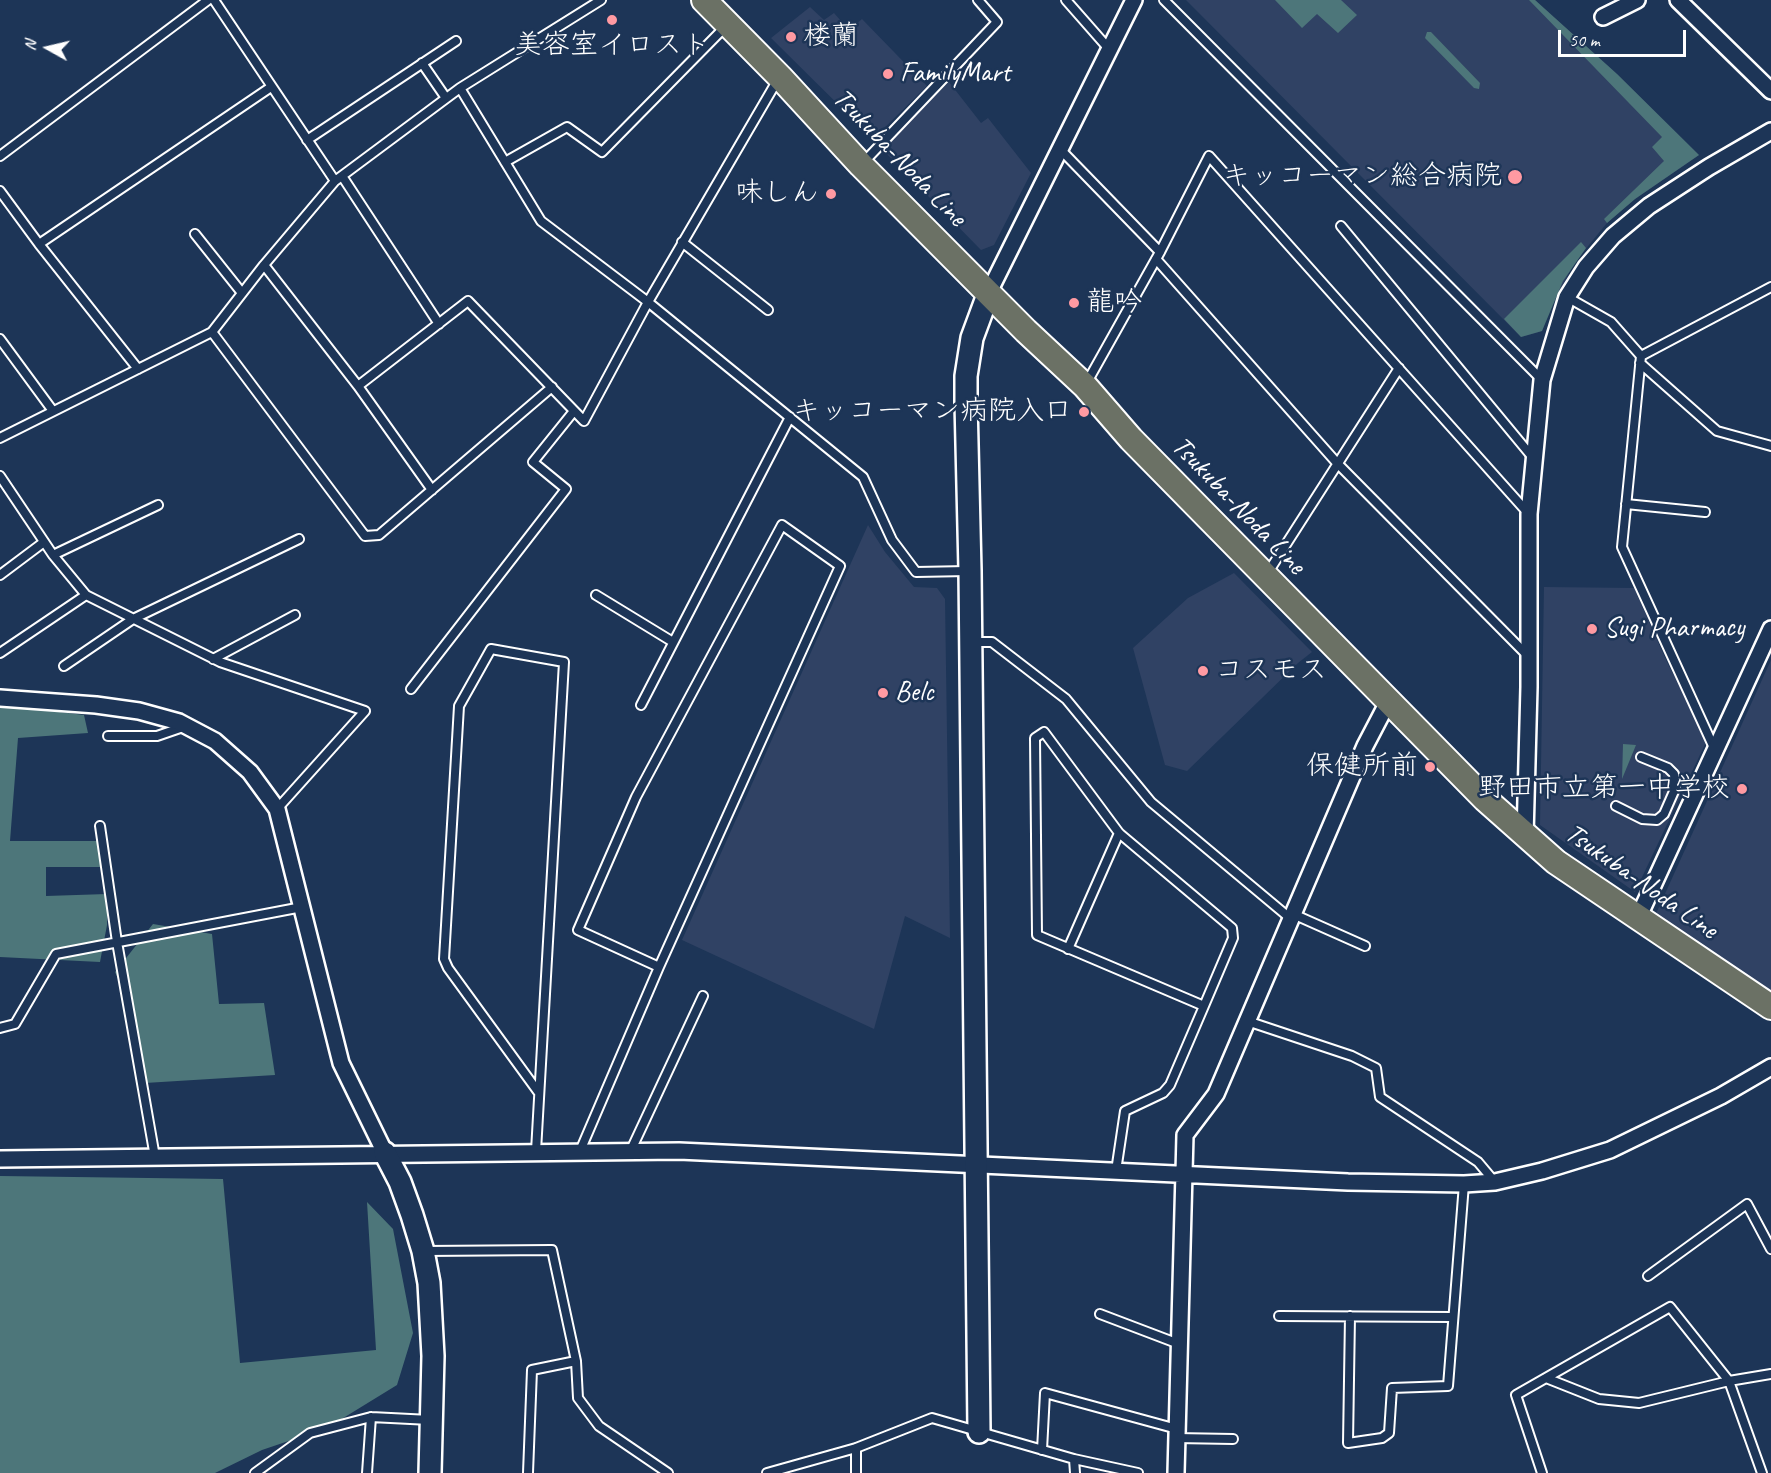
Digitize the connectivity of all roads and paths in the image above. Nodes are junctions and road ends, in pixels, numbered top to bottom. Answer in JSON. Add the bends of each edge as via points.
{"nodes":[{"id":1,"x":208,"y":0,"type":"edge"},
{"id":2,"x":214,"y":0,"type":"edge"},
{"id":3,"x":601,"y":0,"type":"edge"},
{"id":4,"x":704,"y":0,"type":"edge"},
{"id":5,"x":978,"y":0,"type":"edge"},
{"id":6,"x":1066,"y":0,"type":"edge"},
{"id":7,"x":1134,"y":0,"type":"edge"},
{"id":8,"x":1164,"y":0,"type":"edge"},
{"id":9,"x":1637,"y":0,"type":"edge"},
{"id":10,"x":1678,"y":0,"type":"edge"},
{"id":11,"x":1603,"y":16,"type":"dead end"},
{"id":12,"x":727,"y":24,"type":"junction"},
{"id":13,"x":456,"y":41,"type":"dead end"},
{"id":14,"x":1109,"y":49,"type":"junction"},
{"id":15,"x":422,"y":63,"type":"junction"},
{"id":16,"x":780,"y":77,"type":"junction"},
{"id":17,"x":271,"y":87,"type":"junction"},
{"id":18,"x":460,"y":88,"type":"junction"},
{"id":19,"x":1771,"y":91,"type":"edge"},
{"id":20,"x":446,"y":98,"type":"junction"},
{"id":21,"x":1771,"y":131,"type":"edge"},
{"id":22,"x":307,"y":140,"type":"junction"},
{"id":23,"x":1060,"y":149,"type":"junction"},
{"id":24,"x":0,"y":156,"type":"edge"},
{"id":25,"x":505,"y":162,"type":"junction"},
{"id":26,"x":861,"y":165,"type":"junction"},
{"id":27,"x":338,"y":178,"type":"junction"},
{"id":28,"x":0,"y":191,"type":"edge"},
{"id":29,"x":1341,"y":226,"type":"dead end"},
{"id":30,"x":195,"y":234,"type":"dead end"},
{"id":31,"x":682,"y":242,"type":"junction"},
{"id":32,"x":39,"y":244,"type":"junction"},
{"id":33,"x":1158,"y":255,"type":"junction"},
{"id":34,"x":264,"y":265,"type":"junction"},
{"id":35,"x":1771,"y":287,"type":"edge"},
{"id":36,"x":989,"y":292,"type":"junction"},
{"id":37,"x":242,"y":293,"type":"junction"},
{"id":38,"x":1567,"y":297,"type":"junction"},
{"id":39,"x":648,"y":302,"type":"junction"},
{"id":40,"x":768,"y":310,"type":"dead end"},
{"id":41,"x":439,"y":324,"type":"junction"},
{"id":42,"x":212,"y":332,"type":"junction"},
{"id":43,"x":0,"y":339,"type":"edge"},
{"id":44,"x":1641,"y":359,"type":"junction"},
{"id":45,"x":138,"y":369,"type":"junction"},
{"id":46,"x":1399,"y":369,"type":"junction"},
{"id":47,"x":1542,"y":380,"type":"junction"},
{"id":48,"x":358,"y":386,"type":"junction"},
{"id":49,"x":1085,"y":386,"type":"junction"},
{"id":50,"x":552,"y":387,"type":"junction"},
{"id":51,"x":53,"y":411,"type":"junction"},
{"id":52,"x":574,"y":411,"type":"junction"},
{"id":53,"x":790,"y":417,"type":"junction"},
{"id":54,"x":0,"y":438,"type":"edge"},
{"id":55,"x":1771,"y":446,"type":"edge"},
{"id":56,"x":1535,"y":460,"type":"junction"},
{"id":57,"x":1337,"y":463,"type":"junction"},
{"id":58,"x":0,"y":476,"type":"edge"},
{"id":59,"x":3,"y":486,"type":"edge"},
{"id":60,"x":432,"y":490,"type":"junction"},
{"id":61,"x":1626,"y":504,"type":"junction"},
{"id":62,"x":158,"y":505,"type":"dead end"},
{"id":63,"x":1705,"y":512,"type":"dead end"},
{"id":64,"x":1529,"y":514,"type":"junction"},
{"id":65,"x":299,"y":539,"type":"dead end"},
{"id":66,"x":44,"y":542,"type":"junction"},
{"id":67,"x":53,"y":555,"type":"junction"},
{"id":68,"x":970,"y":571,"type":"junction"},
{"id":69,"x":0,"y":575,"type":"edge"},
{"id":70,"x":1266,"y":577,"type":"junction"},
{"id":71,"x":86,"y":595,"type":"junction"},
{"id":72,"x":596,"y":595,"type":"dead end"},
{"id":73,"x":295,"y":615,"type":"dead end"},
{"id":74,"x":134,"y":619,"type":"junction"},
{"id":75,"x":1771,"y":629,"type":"edge"},
{"id":76,"x":673,"y":642,"type":"junction"},
{"id":77,"x":969,"y":642,"type":"junction"},
{"id":78,"x":0,"y":653,"type":"edge"},
{"id":79,"x":1529,"y":657,"type":"junction"},
{"id":80,"x":213,"y":658,"type":"junction"},
{"id":81,"x":64,"y":666,"type":"dead end"},
{"id":82,"x":411,"y":689,"type":"dead end"},
{"id":83,"x":0,"y":698,"type":"edge"},
{"id":84,"x":1388,"y":702,"type":"junction"},
{"id":85,"x":641,"y":705,"type":"dead end"},
{"id":86,"x":187,"y":726,"type":"junction"},
{"id":87,"x":108,"y":736,"type":"dead end"},
{"id":88,"x":1715,"y":750,"type":"junction"},
{"id":89,"x":1641,"y":757,"type":"dead end"},
{"id":90,"x":1616,"y":806,"type":"dead end"},
{"id":91,"x":278,"y":809,"type":"junction"},
{"id":92,"x":100,"y":826,"type":"dead end"},
{"id":93,"x":1119,"y":833,"type":"junction"},
{"id":94,"x":1525,"y":836,"type":"junction"},
{"id":95,"x":302,"y":907,"type":"junction"},
{"id":96,"x":1292,"y":917,"type":"junction"},
{"id":97,"x":1638,"y":918,"type":"junction"},
{"id":98,"x":117,"y":942,"type":"junction"},
{"id":99,"x":1365,"y":946,"type":"dead end"},
{"id":100,"x":1068,"y":949,"type":"junction"},
{"id":101,"x":659,"y":967,"type":"junction"},
{"id":102,"x":703,"y":996,"type":"dead end"},
{"id":103,"x":1204,"y":1006,"type":"junction"},
{"id":104,"x":1771,"y":1006,"type":"edge"},
{"id":105,"x":1247,"y":1021,"type":"junction"},
{"id":106,"x":0,"y":1028,"type":"edge"},
{"id":107,"x":1771,"y":1067,"type":"edge"},
{"id":108,"x":539,"y":1093,"type":"junction"},
{"id":109,"x":631,"y":1150,"type":"junction"},
{"id":110,"x":536,"y":1151,"type":"junction"},
{"id":111,"x":580,"y":1151,"type":"junction"},
{"id":112,"x":385,"y":1153,"type":"junction"},
{"id":113,"x":155,"y":1157,"type":"junction"},
{"id":114,"x":0,"y":1160,"type":"edge"},
{"id":115,"x":976,"y":1164,"type":"junction"},
{"id":116,"x":1116,"y":1171,"type":"junction"},
{"id":117,"x":1183,"y":1174,"type":"junction"},
{"id":118,"x":1496,"y":1182,"type":"junction"},
{"id":119,"x":1464,"y":1184,"type":"junction"},
{"id":120,"x":1771,"y":1250,"type":"edge"},
{"id":121,"x":423,"y":1251,"type":"junction"},
{"id":122,"x":1648,"y":1276,"type":"dead end"},
{"id":123,"x":1100,"y":1314,"type":"dead end"},
{"id":124,"x":1279,"y":1316,"type":"dead end"},
{"id":125,"x":1350,"y":1316,"type":"junction"},
{"id":126,"x":1452,"y":1317,"type":"junction"},
{"id":127,"x":1179,"y":1344,"type":"junction"},
{"id":128,"x":576,"y":1361,"type":"junction"},
{"id":129,"x":1771,"y":1374,"type":"edge"},
{"id":130,"x":1546,"y":1378,"type":"junction"},
{"id":131,"x":1730,"y":1382,"type":"junction"},
{"id":132,"x":371,"y":1416,"type":"junction"},
{"id":133,"x":432,"y":1420,"type":"junction"},
{"id":134,"x":979,"y":1432,"type":"junction"},
{"id":135,"x":1177,"y":1434,"type":"junction"},
{"id":136,"x":1233,"y":1439,"type":"dead end"},
{"id":137,"x":856,"y":1448,"type":"junction"},
{"id":138,"x":1042,"y":1450,"type":"junction"},
{"id":139,"x":1074,"y":1458,"type":"junction"},
{"id":140,"x":257,"y":1472,"type":"edge"},
{"id":141,"x":367,"y":1473,"type":"edge"},
{"id":142,"x":430,"y":1473,"type":"edge"},
{"id":143,"x":528,"y":1473,"type":"edge"},
{"id":144,"x":668,"y":1473,"type":"edge"},
{"id":145,"x":767,"y":1473,"type":"edge"},
{"id":146,"x":856,"y":1473,"type":"edge"},
{"id":147,"x":1075,"y":1473,"type":"edge"},
{"id":148,"x":1138,"y":1473,"type":"edge"},
{"id":149,"x":1176,"y":1473,"type":"edge"},
{"id":150,"x":1542,"y":1473,"type":"edge"},
{"id":151,"x":1762,"y":1473,"type":"edge"}],
"edges":[{"from":1,"to":24,"type":"lane"},
{"from":2,"to":17,"type":"lane"},
{"from":3,"to":18,"type":"lane"},
{"from":4,"to":12,"type":"main road","name":"Tsukuba-Noda Line"},
{"from":5,"to":26,"type":"lane","via":[[997,22]]},
{"from":6,"to":14,"type":"lane"},
{"from":7,"to":14,"type":"street"},
{"from":8,"to":47,"type":"lane"},
{"from":9,"to":11,"type":"street"},
{"from":10,"to":19,"type":"street"},
{"from":12,"to":16,"type":"main road","name":"Tsukuba-Noda Line"},
{"from":12,"to":25,"type":"lane","via":[[602,153],[567,128]]},
{"from":13,"to":15,"type":"lane"},
{"from":14,"to":23,"type":"street"},
{"from":15,"to":20,"type":"lane"},
{"from":15,"to":22,"type":"lane"},
{"from":16,"to":26,"type":"main road","name":"Tsukuba-Noda Line"},
{"from":16,"to":31,"type":"lane"},
{"from":17,"to":22,"type":"lane"},
{"from":17,"to":32,"type":"lane"},
{"from":18,"to":20,"type":"lane"},
{"from":18,"to":25,"type":"lane"},
{"from":20,"to":27,"type":"lane"},
{"from":21,"to":38,"type":"street","via":[[1659,200],[1613,236]]},
{"from":22,"to":27,"type":"lane"},
{"from":23,"to":33,"type":"lane"},
{"from":23,"to":36,"type":"street"},
{"from":25,"to":39,"type":"lane","via":[[541,221]]},
{"from":26,"to":36,"type":"main road","name":"Tsukuba-Noda Line"},
{"from":27,"to":34,"type":"lane"},
{"from":27,"to":41,"type":"lane"},
{"from":28,"to":32,"type":"lane"},
{"from":29,"to":56,"type":"lane"},
{"from":30,"to":37,"type":"lane"},
{"from":31,"to":39,"type":"lane"},
{"from":31,"to":40,"type":"lane"},
{"from":32,"to":45,"type":"lane"},
{"from":33,"to":46,"type":"lane","via":[[1209,156]]},
{"from":33,"to":49,"type":"lane"},
{"from":33,"to":57,"type":"lane"},
{"from":34,"to":37,"type":"lane"},
{"from":34,"to":48,"type":"lane"},
{"from":35,"to":44,"type":"lane"},
{"from":36,"to":49,"type":"main road","name":"Tsukuba-Noda Line"},
{"from":36,"to":68,"type":"street","via":[[972,338],[966,376]]},
{"from":37,"to":42,"type":"lane"},
{"from":38,"to":44,"type":"lane","via":[[1611,322]]},
{"from":38,"to":47,"type":"street"},
{"from":39,"to":52,"type":"lane","via":[[584,421]]},
{"from":39,"to":53,"type":"lane"},
{"from":41,"to":48,"type":"lane"},
{"from":41,"to":50,"type":"lane","via":[[468,301]]},
{"from":42,"to":45,"type":"lane"},
{"from":42,"to":60,"type":"lane","via":[[365,536],[379,535]]},
{"from":43,"to":51,"type":"lane"},
{"from":44,"to":55,"type":"lane","via":[[1717,431]]},
{"from":44,"to":61,"type":"lane"},
{"from":45,"to":51,"type":"lane"},
{"from":46,"to":57,"type":"lane"},
{"from":46,"to":64,"type":"lane"},
{"from":47,"to":56,"type":"street"},
{"from":48,"to":60,"type":"lane"},
{"from":49,"to":70,"type":"main road","name":"Tsukuba-Noda Line","via":[[1131,439]]},
{"from":50,"to":52,"type":"lane"},
{"from":50,"to":60,"type":"lane"},
{"from":51,"to":54,"type":"lane"},
{"from":52,"to":82,"type":"lane","via":[[533,462],[566,489]]},
{"from":53,"to":68,"type":"lane","via":[[863,477],[892,540],[916,572]]},
{"from":53,"to":76,"type":"lane"},
{"from":56,"to":64,"type":"street"},
{"from":57,"to":70,"type":"lane"},
{"from":57,"to":79,"type":"lane"},
{"from":58,"to":59,"type":"lane"},
{"from":59,"to":66,"type":"lane"},
{"from":61,"to":63,"type":"lane"},
{"from":61,"to":88,"type":"lane","via":[[1622,547]]},
{"from":62,"to":67,"type":"lane"},
{"from":64,"to":79,"type":"street"},
{"from":65,"to":74,"type":"lane"},
{"from":66,"to":67,"type":"lane"},
{"from":66,"to":69,"type":"lane"},
{"from":67,"to":71,"type":"lane"},
{"from":68,"to":77,"type":"street"},
{"from":70,"to":84,"type":"main road","name":"Tsukuba-Noda Line"},
{"from":71,"to":74,"type":"lane"},
{"from":71,"to":78,"type":"lane"},
{"from":72,"to":76,"type":"lane"},
{"from":73,"to":80,"type":"lane"},
{"from":74,"to":80,"type":"lane"},
{"from":74,"to":81,"type":"lane"},
{"from":75,"to":88,"type":"street"},
{"from":76,"to":85,"type":"lane"},
{"from":77,"to":96,"type":"lane","via":[[992,642],[1066,699],[1151,802]]},
{"from":77,"to":115,"type":"street"},
{"from":79,"to":94,"type":"street"},
{"from":80,"to":91,"type":"lane","via":[[365,711]]},
{"from":83,"to":86,"type":"street","via":[[139,711]]},
{"from":84,"to":94,"type":"main road","name":"Tsukuba-Noda Line"},
{"from":84,"to":96,"type":"street","via":[[1365,746]]},
{"from":86,"to":87,"type":"lane","via":[[157,736]]},
{"from":86,"to":91,"type":"street","via":[[215,741],[250,772]]},
{"from":88,"to":97,"type":"street"},
{"from":89,"to":90,"type":"lane","via":[[1674,774],[1675,789],[1664,814],[1657,820],[1642,819]]},
{"from":91,"to":95,"type":"street"},
{"from":92,"to":98,"type":"lane"},
{"from":93,"to":100,"type":"lane"},
{"from":93,"to":100,"type":"lane","via":[[1044,732],[1035,738],[1037,935]]},
{"from":93,"to":103,"type":"lane","via":[[1232,928],[1233,938]]},
{"from":94,"to":97,"type":"main road","name":"Tsukuba-Noda Line"},
{"from":95,"to":98,"type":"lane"},
{"from":95,"to":112,"type":"street","via":[[341,1063]]},
{"from":96,"to":99,"type":"lane"},
{"from":96,"to":105,"type":"street"},
{"from":97,"to":104,"type":"main road","name":"Tsukuba-Noda Line"},
{"from":98,"to":106,"type":"lane","via":[[56,954],[15,1024]]},
{"from":98,"to":113,"type":"lane"},
{"from":100,"to":103,"type":"lane"},
{"from":101,"to":101,"type":"lane","via":[[840,566],[782,525],[636,797],[578,930]]},
{"from":101,"to":111,"type":"lane"},
{"from":102,"to":109,"type":"lane"},
{"from":103,"to":116,"type":"lane","via":[[1170,1085],[1163,1093],[1125,1111]]},
{"from":105,"to":117,"type":"street","via":[[1216,1094],[1185,1135]]},
{"from":105,"to":118,"type":"lane","via":[[1352,1056],[1376,1068],[1380,1097],[1478,1162]]},
{"from":107,"to":118,"type":"street","via":[[1610,1150]]},
{"from":108,"to":108,"type":"lane","via":[[564,662],[491,649],[459,706],[444,959]]},
{"from":108,"to":110,"type":"lane"},
{"from":109,"to":111,"type":"street"},
{"from":109,"to":115,"type":"street"},
{"from":110,"to":111,"type":"street"},
{"from":110,"to":112,"type":"street"},
{"from":112,"to":113,"type":"street"},
{"from":112,"to":121,"type":"street","via":[[400,1182]]},
{"from":113,"to":114,"type":"street"},
{"from":115,"to":116,"type":"street"},
{"from":115,"to":134,"type":"street"},
{"from":116,"to":117,"type":"street"},
{"from":117,"to":119,"type":"street"},
{"from":117,"to":127,"type":"street"},
{"from":118,"to":119,"type":"street"},
{"from":119,"to":126,"type":"lane"},
{"from":120,"to":122,"type":"lane","via":[[1747,1203]]},
{"from":121,"to":128,"type":"lane","via":[[552,1250]]},
{"from":121,"to":133,"type":"street","via":[[432,1318]]},
{"from":123,"to":127,"type":"lane"},
{"from":124,"to":125,"type":"lane"},
{"from":125,"to":126,"type":"lane"},
{"from":125,"to":126,"type":"lane","via":[[1348,1443],[1382,1438],[1389,1433],[1392,1388],[1448,1386]]},
{"from":127,"to":135,"type":"street"},
{"from":128,"to":143,"type":"lane","via":[[532,1370]]},
{"from":128,"to":144,"type":"lane","via":[[578,1398],[599,1426]]},
{"from":129,"to":131,"type":"lane"},
{"from":130,"to":131,"type":"lane","via":[[1599,1399],[1639,1403]]},
{"from":130,"to":131,"type":"lane","via":[[1670,1307]]},
{"from":130,"to":150,"type":"lane","via":[[1516,1395]]},
{"from":131,"to":151,"type":"lane"},
{"from":132,"to":133,"type":"lane"},
{"from":132,"to":140,"type":"lane","via":[[310,1433]]},
{"from":132,"to":141,"type":"lane"},
{"from":133,"to":142,"type":"street"},
{"from":134,"to":137,"type":"lane","via":[[932,1419]]},
{"from":134,"to":138,"type":"lane"},
{"from":135,"to":136,"type":"lane"},
{"from":135,"to":138,"type":"lane","via":[[1045,1393]]},
{"from":135,"to":149,"type":"street"},
{"from":137,"to":145,"type":"lane"},
{"from":137,"to":146,"type":"lane"},
{"from":138,"to":139,"type":"lane"},
{"from":139,"to":147,"type":"lane"},
{"from":139,"to":148,"type":"lane"}]}
